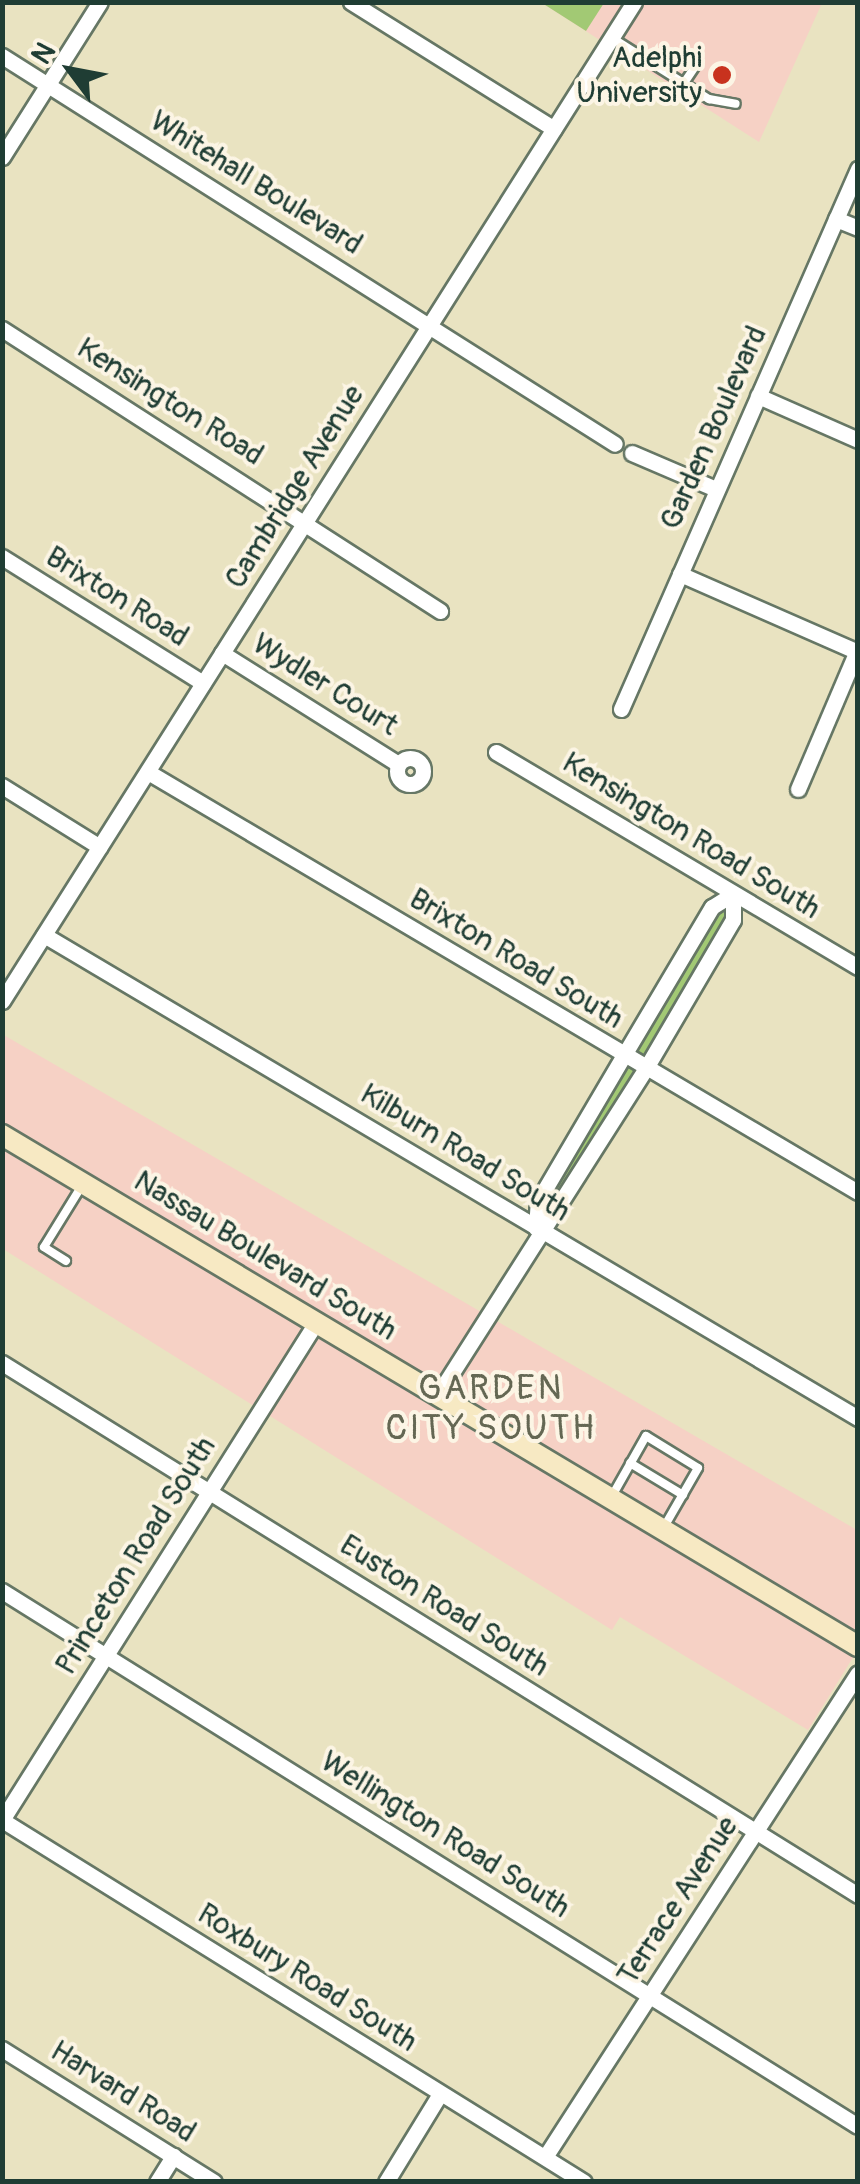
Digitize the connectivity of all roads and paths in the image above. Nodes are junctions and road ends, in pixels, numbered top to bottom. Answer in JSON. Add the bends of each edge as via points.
{"nodes":[{"id":1,"x":100,"y":2,"type":"edge"},
{"id":2,"x":351,"y":2,"type":"edge"},
{"id":3,"x":634,"y":2,"type":"edge"},
{"id":4,"x":612,"y":38,"type":"junction"},
{"id":5,"x":2,"y":56,"type":"edge"},
{"id":6,"x":696,"y":65,"type":"dead end"},
{"id":7,"x":684,"y":83,"type":"junction"},
{"id":8,"x":48,"y":84,"type":"junction"},
{"id":9,"x":736,"y":104,"type":"dead end"},
{"id":10,"x":554,"y":129,"type":"junction"},
{"id":11,"x":2,"y":157,"type":"edge"},
{"id":12,"x":858,"y":169,"type":"edge"},
{"id":13,"x":836,"y":219,"type":"junction"},
{"id":14,"x":858,"y":228,"type":"edge"},
{"id":15,"x":430,"y":324,"type":"junction"},
{"id":16,"x":2,"y":329,"type":"edge"},
{"id":17,"x":758,"y":396,"type":"junction"},
{"id":18,"x":858,"y":440,"type":"edge"},
{"id":19,"x":615,"y":444,"type":"dead end"},
{"id":20,"x":632,"y":453,"type":"dead end"},
{"id":21,"x":716,"y":489,"type":"junction"},
{"id":22,"x":307,"y":523,"type":"junction"},
{"id":23,"x":2,"y":557,"type":"edge"},
{"id":24,"x":680,"y":574,"type":"junction"},
{"id":25,"x":440,"y":611,"type":"dead end"},
{"id":26,"x":857,"y":651,"type":"edge"},
{"id":27,"x":222,"y":652,"type":"junction"},
{"id":28,"x":203,"y":683,"type":"junction"},
{"id":29,"x":621,"y":708,"type":"dead end"},
{"id":30,"x":496,"y":752,"type":"dead end"},
{"id":31,"x":398,"y":764,"type":"dead end"},
{"id":32,"x":148,"y":772,"type":"junction"},
{"id":33,"x":2,"y":786,"type":"edge"},
{"id":34,"x":798,"y":789,"type":"dead end"},
{"id":35,"x":100,"y":847,"type":"junction"},
{"id":36,"x":734,"y":894,"type":"junction"},
{"id":37,"x":44,"y":936,"type":"junction"},
{"id":38,"x":858,"y":967,"type":"edge"},
{"id":39,"x":2,"y":1001,"type":"edge"},
{"id":40,"x":624,"y":1055,"type":"junction"},
{"id":41,"x":646,"y":1068,"type":"junction"},
{"id":42,"x":2,"y":1135,"type":"edge"},
{"id":43,"x":83,"y":1183,"type":"junction"},
{"id":44,"x":858,"y":1192,"type":"edge"},
{"id":45,"x":536,"y":1228,"type":"junction"},
{"id":46,"x":66,"y":1261,"type":"dead end"},
{"id":47,"x":317,"y":1322,"type":"junction"},
{"id":48,"x":2,"y":1363,"type":"edge"},
{"id":49,"x":440,"y":1394,"type":"junction"},
{"id":50,"x":858,"y":1418,"type":"edge"},
{"id":51,"x":630,"y":1463,"type":"junction"},
{"id":52,"x":209,"y":1492,"type":"junction"},
{"id":53,"x":682,"y":1495,"type":"junction"},
{"id":54,"x":612,"y":1496,"type":"junction"},
{"id":55,"x":664,"y":1527,"type":"junction"},
{"id":56,"x":2,"y":1591,"type":"edge"},
{"id":57,"x":858,"y":1646,"type":"edge"},
{"id":58,"x":106,"y":1656,"type":"junction"},
{"id":59,"x":858,"y":1674,"type":"edge"},
{"id":60,"x":3,"y":1820,"type":"edge"},
{"id":61,"x":755,"y":1832,"type":"junction"},
{"id":62,"x":858,"y":1895,"type":"edge"},
{"id":63,"x":650,"y":1995,"type":"junction"},
{"id":64,"x":2,"y":2049,"type":"edge"},
{"id":65,"x":440,"y":2094,"type":"junction"},
{"id":66,"x":858,"y":2126,"type":"edge"},
{"id":67,"x":172,"y":2156,"type":"junction"},
{"id":68,"x":546,"y":2158,"type":"junction"},
{"id":69,"x":157,"y":2182,"type":"edge"},
{"id":70,"x":214,"y":2182,"type":"edge"},
{"id":71,"x":386,"y":2182,"type":"edge"},
{"id":72,"x":584,"y":2182,"type":"edge"}],
"edges":[{"from":1,"to":8,"type":"street"},
{"from":2,"to":10,"type":"street"},
{"from":3,"to":4,"type":"street","name":"Cambridge Avenue"},
{"from":4,"to":7,"type":"lane"},
{"from":4,"to":10,"type":"street","name":"Cambridge Avenue"},
{"from":5,"to":8,"type":"street","name":"Whitehall Boulevard"},
{"from":6,"to":7,"type":"lane"},
{"from":7,"to":9,"type":"lane"},
{"from":8,"to":11,"type":"street"},
{"from":8,"to":15,"type":"street","name":"Whitehall Boulevard"},
{"from":10,"to":15,"type":"street","name":"Cambridge Avenue"},
{"from":12,"to":13,"type":"street","name":"Garden Boulevard"},
{"from":13,"to":14,"type":"street"},
{"from":13,"to":17,"type":"street","name":"Garden Boulevard"},
{"from":15,"to":19,"type":"street","name":"Whitehall Boulevard"},
{"from":15,"to":22,"type":"street","name":"Cambridge Avenue"},
{"from":16,"to":22,"type":"street","name":"Kensington Road"},
{"from":17,"to":18,"type":"street"},
{"from":17,"to":21,"type":"street","name":"Garden Boulevard"},
{"from":20,"to":21,"type":"street"},
{"from":21,"to":24,"type":"street","name":"Garden Boulevard"},
{"from":22,"to":25,"type":"street","name":"Kensington Road"},
{"from":22,"to":27,"type":"street","name":"Cambridge Avenue"},
{"from":23,"to":28,"type":"street","name":"Brixton Road"},
{"from":24,"to":26,"type":"street"},
{"from":24,"to":29,"type":"street","name":"Garden Boulevard"},
{"from":26,"to":34,"type":"street"},
{"from":27,"to":28,"type":"street","name":"Cambridge Avenue"},
{"from":27,"to":31,"type":"street","name":"Wydler Court"},
{"from":28,"to":32,"type":"street","name":"Cambridge Avenue"},
{"from":30,"to":36,"type":"street","name":"Kensington Road South"},
{"from":32,"to":35,"type":"street","name":"Cambridge Avenue"},
{"from":32,"to":40,"type":"street","name":"Brixton Road South"},
{"from":33,"to":35,"type":"street"},
{"from":35,"to":37,"type":"street","name":"Cambridge Avenue"},
{"from":36,"to":38,"type":"street","name":"Kensington Road South"},
{"from":36,"to":40,"type":"street","via":[[712,907]]},
{"from":36,"to":41,"type":"street","via":[[733,920]]},
{"from":37,"to":39,"type":"street","name":"Cambridge Avenue"},
{"from":37,"to":45,"type":"street","name":"Kilburn Road South"},
{"from":40,"to":41,"type":"street","name":"Brixton Road South"},
{"from":40,"to":45,"type":"street","via":[[538,1202]]},
{"from":41,"to":44,"type":"street","name":"Brixton Road South"},
{"from":41,"to":45,"type":"street","via":[[559,1213]]},
{"from":42,"to":43,"type":"main road","name":"Nassau Boulevard South"},
{"from":43,"to":46,"type":"lane","via":[[44,1247]]},
{"from":43,"to":47,"type":"main road","name":"Nassau Boulevard South"},
{"from":45,"to":49,"type":"street"},
{"from":45,"to":50,"type":"street","name":"Kilburn Road South"},
{"from":47,"to":49,"type":"main road","name":"Nassau Boulevard South"},
{"from":47,"to":52,"type":"street","name":"Princeton Road South"},
{"from":48,"to":52,"type":"street","name":"Euston Road South"},
{"from":49,"to":54,"type":"main road","name":"Nassau Boulevard South"},
{"from":51,"to":53,"type":"lane"},
{"from":51,"to":53,"type":"lane","via":[[646,1436],[698,1468]]},
{"from":51,"to":54,"type":"lane"},
{"from":52,"to":58,"type":"street","name":"Princeton Road South"},
{"from":52,"to":61,"type":"street","name":"Euston Road South"},
{"from":53,"to":55,"type":"lane"},
{"from":54,"to":55,"type":"main road","name":"Nassau Boulevard South"},
{"from":55,"to":57,"type":"main road","name":"Nassau Boulevard South"},
{"from":56,"to":58,"type":"street","name":"Wellington Road South"},
{"from":58,"to":60,"type":"street","name":"Princeton Road South"},
{"from":58,"to":63,"type":"street","name":"Wellington Road South"},
{"from":59,"to":61,"type":"street","name":"Terrace Avenue"},
{"from":60,"to":65,"type":"street","name":"Roxbury Road South"},
{"from":61,"to":62,"type":"street","name":"Euston Road South"},
{"from":61,"to":63,"type":"street","name":"Terrace Avenue"},
{"from":63,"to":66,"type":"street","name":"Wellington Road South"},
{"from":63,"to":68,"type":"street","name":"Terrace Avenue"},
{"from":64,"to":67,"type":"street","name":"Harvard Road"},
{"from":65,"to":68,"type":"street","name":"Roxbury Road South"},
{"from":65,"to":71,"type":"street"},
{"from":67,"to":69,"type":"street"},
{"from":67,"to":70,"type":"street","name":"Harvard Road"},
{"from":68,"to":72,"type":"street","name":"Roxbury Road South"}]}
